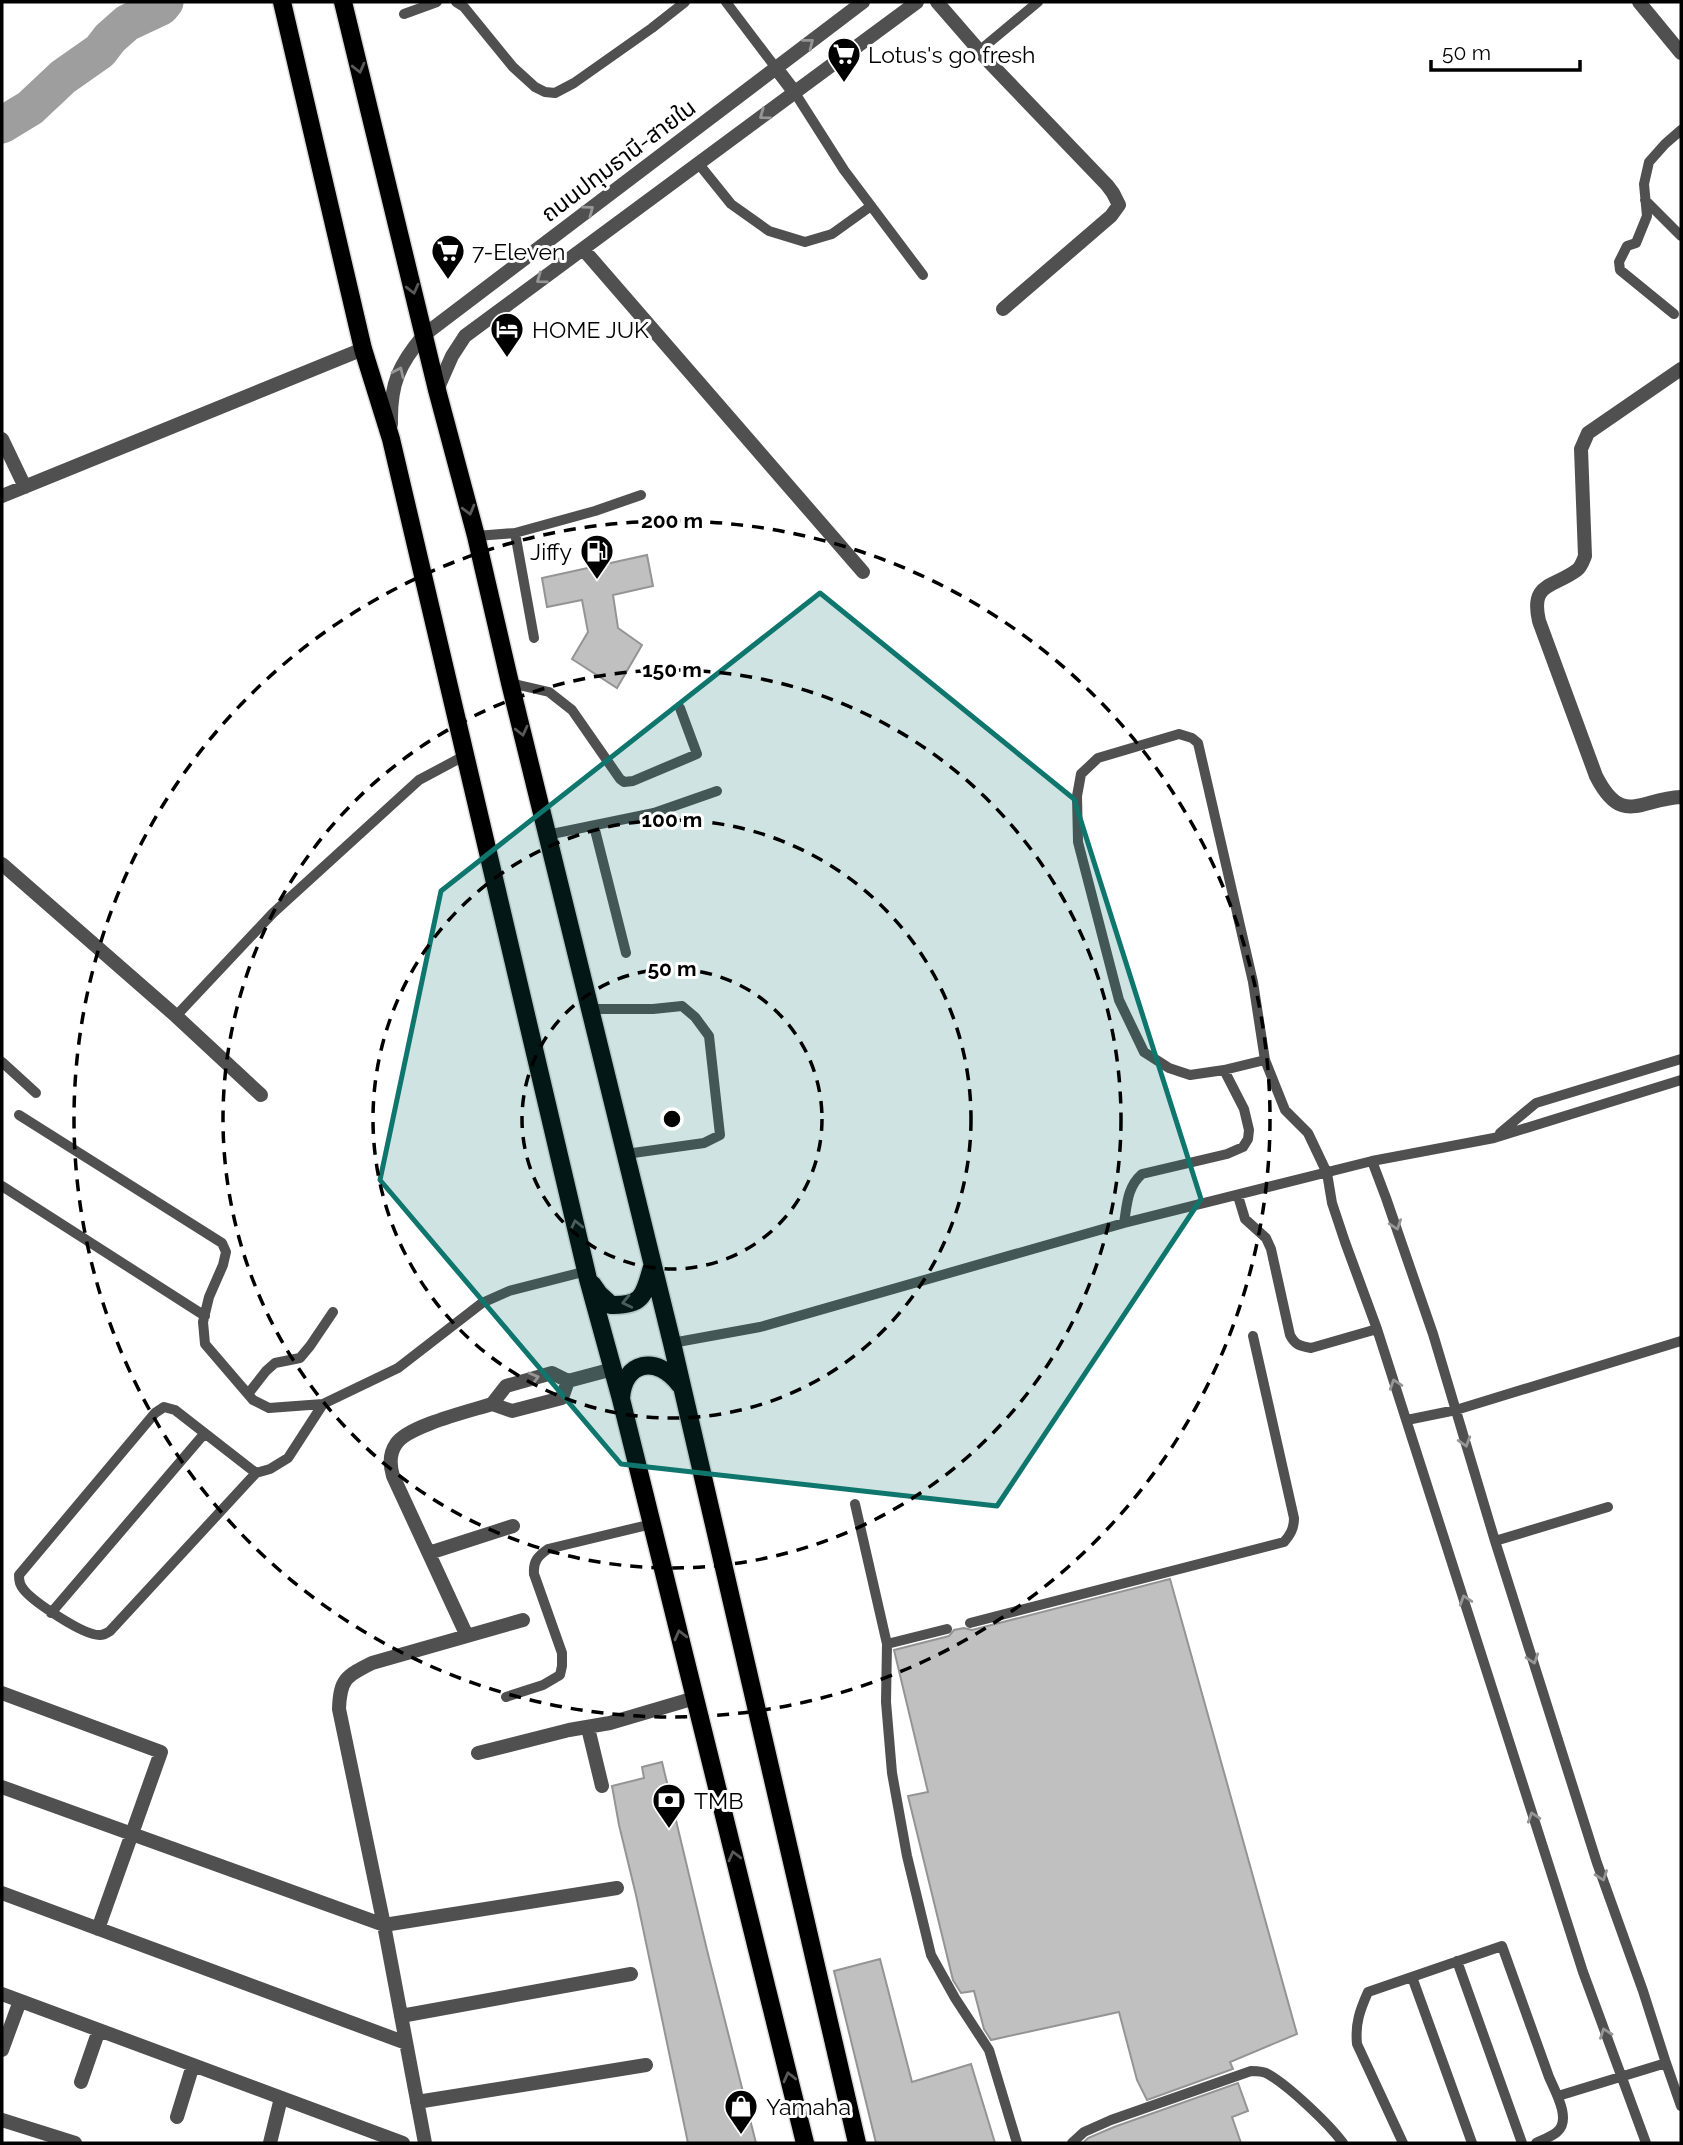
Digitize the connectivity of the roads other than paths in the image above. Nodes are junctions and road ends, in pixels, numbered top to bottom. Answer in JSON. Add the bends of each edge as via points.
{"nodes":[{"id":1,"x":282,"y":2,"type":"edge"},
{"id":2,"x":343,"y":2,"type":"edge"},
{"id":3,"x":436,"y":2,"type":"edge"},
{"id":4,"x":456,"y":2,"type":"edge"},
{"id":5,"x":685,"y":2,"type":"edge"},
{"id":6,"x":726,"y":2,"type":"edge"},
{"id":7,"x":863,"y":2,"type":"edge"},
{"id":8,"x":917,"y":2,"type":"edge"},
{"id":9,"x":937,"y":2,"type":"edge"},
{"id":10,"x":1038,"y":2,"type":"edge"},
{"id":11,"x":1639,"y":2,"type":"edge"},
{"id":12,"x":404,"y":14,"type":"dead end"},
{"id":13,"x":979,"y":51,"type":"junction"},
{"id":14,"x":1681,"y":52,"type":"edge"},
{"id":15,"x":776,"y":68,"type":"junction"},
{"id":16,"x":795,"y":93,"type":"junction"},
{"id":17,"x":1681,"y":130,"type":"edge"},
{"id":18,"x":698,"y":163,"type":"junction"},
{"id":19,"x":1645,"y":200,"type":"junction"},
{"id":20,"x":871,"y":206,"type":"junction"},
{"id":21,"x":1681,"y":236,"type":"edge"},
{"id":22,"x":583,"y":248,"type":"junction"},
{"id":23,"x":923,"y":275,"type":"dead end"},
{"id":24,"x":1003,"y":309,"type":"dead end"},
{"id":25,"x":1674,"y":314,"type":"dead end"},
{"id":26,"x":424,"y":335,"type":"junction"},
{"id":27,"x":363,"y":349,"type":"junction"},
{"id":28,"x":1681,"y":369,"type":"edge"},
{"id":29,"x":437,"y":390,"type":"junction"},
{"id":30,"x":2,"y":439,"type":"edge"},
{"id":31,"x":391,"y":439,"type":"junction"},
{"id":32,"x":25,"y":487,"type":"junction"},
{"id":33,"x":641,"y":495,"type":"dead end"},
{"id":34,"x":2,"y":496,"type":"edge"},
{"id":35,"x":514,"y":533,"type":"junction"},
{"id":36,"x":476,"y":536,"type":"junction"},
{"id":37,"x":863,"y":572,"type":"dead end"},
{"id":38,"x":534,"y":638,"type":"dead end"},
{"id":39,"x":510,"y":683,"type":"junction"},
{"id":40,"x":680,"y":708,"type":"dead end"},
{"id":41,"x":464,"y":756,"type":"junction"},
{"id":42,"x":717,"y":791,"type":"dead end"},
{"id":43,"x":1681,"y":797,"type":"edge"},
{"id":44,"x":594,"y":826,"type":"junction"},
{"id":45,"x":547,"y":835,"type":"junction"},
{"id":46,"x":2,"y":864,"type":"edge"},
{"id":47,"x":626,"y":953,"type":"dead end"},
{"id":48,"x":590,"y":1009,"type":"junction"},
{"id":49,"x":176,"y":1016,"type":"junction"},
{"id":50,"x":1681,"y":1059,"type":"edge"},
{"id":51,"x":1265,"y":1060,"type":"junction"},
{"id":52,"x":2,"y":1062,"type":"edge"},
{"id":53,"x":1224,"y":1070,"type":"junction"},
{"id":54,"x":1681,"y":1080,"type":"edge"},
{"id":55,"x":36,"y":1093,"type":"dead end"},
{"id":56,"x":261,"y":1095,"type":"dead end"},
{"id":57,"x":19,"y":1115,"type":"dead end"},
{"id":58,"x":1494,"y":1138,"type":"junction"},
{"id":59,"x":625,"y":1154,"type":"junction"},
{"id":60,"x":1372,"y":1161,"type":"junction"},
{"id":61,"x":1327,"y":1173,"type":"junction"},
{"id":62,"x":2,"y":1186,"type":"edge"},
{"id":63,"x":1238,"y":1196,"type":"junction"},
{"id":64,"x":1125,"y":1223,"type":"junction"},
{"id":65,"x":653,"y":1263,"type":"junction"},
{"id":66,"x":588,"y":1275,"type":"junction"},
{"id":67,"x":333,"y":1312,"type":"dead end"},
{"id":68,"x":205,"y":1316,"type":"junction"},
{"id":69,"x":1377,"y":1329,"type":"junction"},
{"id":70,"x":1254,"y":1336,"type":"dead end"},
{"id":71,"x":1681,"y":1341,"type":"edge"},
{"id":72,"x":673,"y":1343,"type":"junction"},
{"id":73,"x":613,"y":1369,"type":"junction"},
{"id":74,"x":568,"y":1381,"type":"junction"},
{"id":75,"x":681,"y":1387,"type":"junction"},
{"id":76,"x":248,"y":1394,"type":"junction"},
{"id":77,"x":621,"y":1399,"type":"junction"},
{"id":78,"x":323,"y":1404,"type":"junction"},
{"id":79,"x":492,"y":1404,"type":"junction"},
{"id":80,"x":1456,"y":1410,"type":"junction"},
{"id":81,"x":1407,"y":1420,"type":"junction"},
{"id":82,"x":204,"y":1434,"type":"junction"},
{"id":83,"x":257,"y":1473,"type":"junction"},
{"id":84,"x":855,"y":1504,"type":"dead end"},
{"id":85,"x":1608,"y":1507,"type":"dead end"},
{"id":86,"x":652,"y":1524,"type":"junction"},
{"id":87,"x":513,"y":1526,"type":"dead end"},
{"id":88,"x":1495,"y":1541,"type":"junction"},
{"id":89,"x":429,"y":1553,"type":"junction"},
{"id":90,"x":51,"y":1612,"type":"junction"},
{"id":91,"x":523,"y":1620,"type":"dead end"},
{"id":92,"x":970,"y":1623,"type":"dead end"},
{"id":93,"x":947,"y":1629,"type":"dead end"},
{"id":94,"x":467,"y":1636,"type":"junction"},
{"id":95,"x":887,"y":1644,"type":"junction"},
{"id":96,"x":2,"y":1693,"type":"edge"},
{"id":97,"x":506,"y":1697,"type":"dead end"},
{"id":98,"x":695,"y":1698,"type":"junction"},
{"id":99,"x":588,"y":1728,"type":"junction"},
{"id":100,"x":478,"y":1753,"type":"dead end"},
{"id":101,"x":602,"y":1786,"type":"dead end"},
{"id":102,"x":2,"y":1787,"type":"edge"},
{"id":103,"x":133,"y":1834,"type":"junction"},
{"id":104,"x":617,"y":1888,"type":"dead end"},
{"id":105,"x":2,"y":1893,"type":"edge"},
{"id":106,"x":384,"y":1924,"type":"junction"},
{"id":107,"x":98,"y":1929,"type":"junction"},
{"id":108,"x":1457,"y":1961,"type":"junction"},
{"id":109,"x":631,"y":1974,"type":"dead end"},
{"id":110,"x":1412,"y":1977,"type":"junction"},
{"id":111,"x":2,"y":1994,"type":"edge"},
{"id":112,"x":20,"y":2001,"type":"junction"},
{"id":113,"x":401,"y":2016,"type":"junction"},
{"id":114,"x":99,"y":2030,"type":"junction"},
{"id":115,"x":406,"y":2043,"type":"junction"},
{"id":116,"x":2,"y":2050,"type":"edge"},
{"id":117,"x":1665,"y":2063,"type":"junction"},
{"id":118,"x":193,"y":2065,"type":"junction"},
{"id":119,"x":646,"y":2065,"type":"dead end"},
{"id":120,"x":1621,"y":2076,"type":"junction"},
{"id":121,"x":81,"y":2082,"type":"dead end"},
{"id":122,"x":1558,"y":2096,"type":"junction"},
{"id":123,"x":281,"y":2098,"type":"junction"},
{"id":124,"x":417,"y":2102,"type":"junction"},
{"id":125,"x":1681,"y":2106,"type":"edge"},
{"id":126,"x":177,"y":2117,"type":"dead end"},
{"id":127,"x":2,"y":2120,"type":"edge"},
{"id":128,"x":24,"y":2136,"type":"edge"},
{"id":129,"x":368,"y":2137,"type":"edge"},
{"id":130,"x":75,"y":2143,"type":"edge"},
{"id":131,"x":270,"y":2143,"type":"edge"},
{"id":132,"x":403,"y":2143,"type":"edge"},
{"id":133,"x":425,"y":2143,"type":"edge"},
{"id":134,"x":805,"y":2143,"type":"edge"},
{"id":135,"x":857,"y":2143,"type":"edge"},
{"id":136,"x":1017,"y":2143,"type":"edge"},
{"id":137,"x":1072,"y":2143,"type":"edge"},
{"id":138,"x":1343,"y":2143,"type":"edge"},
{"id":139,"x":1403,"y":2143,"type":"edge"},
{"id":140,"x":1472,"y":2143,"type":"edge"},
{"id":141,"x":1521,"y":2143,"type":"edge"},
{"id":142,"x":1536,"y":2143,"type":"edge"},
{"id":143,"x":1646,"y":2143,"type":"edge"}],
"edges":[{"from":1,"to":27,"type":"main road"},
{"from":2,"to":26,"type":"main road","one_way":true},
{"from":3,"to":12,"type":"lane"},
{"from":4,"to":5,"type":"lane","via":[[528,81],[555,93]]},
{"from":6,"to":15,"type":"lane"},
{"from":15,"to":7,"type":"street","name":"ถนนปทุมธานี-สายใน","one_way":true},
{"from":8,"to":16,"type":"street"},
{"from":9,"to":13,"type":"street"},
{"from":10,"to":13,"type":"lane"},
{"from":11,"to":14,"type":"street"},
{"from":13,"to":24,"type":"street","via":[[1107,185],[1119,205]]},
{"from":15,"to":16,"type":"street"},
{"from":26,"to":15,"type":"street","name":"ถนนปทุมธานี-สายใน","one_way":true},
{"from":16,"to":18,"type":"street","one_way":true},
{"from":16,"to":20,"type":"lane"},
{"from":17,"to":19,"type":"lane","via":[[1649,162]]},
{"from":18,"to":20,"type":"lane","via":[[732,204],[769,231],[805,242],[832,234]]},
{"from":18,"to":22,"type":"street"},
{"from":19,"to":21,"type":"lane"},
{"from":19,"to":25,"type":"lane","via":[[1647,216],[1636,243],[1627,246],[1620,270]]},
{"from":20,"to":23,"type":"lane"},
{"from":22,"to":29,"type":"street","one_way":true,"via":[[465,336]]},
{"from":22,"to":37,"type":"street"},
{"from":26,"to":29,"type":"main road"},
{"from":31,"to":26,"type":"street","name":"ถนนปทุมธานี-สายใน","one_way":true,"via":[[394,383],[409,352]]},
{"from":27,"to":31,"type":"main road"},
{"from":27,"to":32,"type":"street"},
{"from":28,"to":43,"type":"street","via":[[1588,433],[1581,449],[1585,556],[1579,569],[1545,587],[1537,597],[1536,610],[1605,793],[1632,807]]},
{"from":29,"to":36,"type":"main road","one_way":true},
{"from":30,"to":32,"type":"street"},
{"from":31,"to":41,"type":"main road"},
{"from":32,"to":34,"type":"street"},
{"from":33,"to":35,"type":"lane"},
{"from":35,"to":36,"type":"lane"},
{"from":35,"to":38,"type":"lane"},
{"from":36,"to":39,"type":"main road"},
{"from":39,"to":40,"type":"lane","via":[[549,692],[572,710],[625,782],[696,754]]},
{"from":39,"to":45,"type":"main road","one_way":true},
{"from":41,"to":49,"type":"lane","via":[[419,779],[273,913]]},
{"from":66,"to":41,"type":"main road","one_way":true},
{"from":42,"to":44,"type":"lane","via":[[654,813]]},
{"from":44,"to":45,"type":"lane"},
{"from":44,"to":47,"type":"lane"},
{"from":45,"to":48,"type":"main road"},
{"from":46,"to":49,"type":"street"},
{"from":48,"to":59,"type":"main road"},
{"from":48,"to":59,"type":"lane","via":[[682,1006],[709,1036],[720,1135],[704,1143]]},
{"from":49,"to":56,"type":"street"},
{"from":50,"to":58,"type":"lane","via":[[1536,1103]]},
{"from":51,"to":53,"type":"lane"},
{"from":51,"to":53,"type":"lane","via":[[1253,982],[1198,743],[1179,734],[1098,758],[1081,774],[1078,842],[1119,1000],[1144,1052],[1190,1075]]},
{"from":51,"to":61,"type":"lane","via":[[1285,1110],[1308,1133]]},
{"from":52,"to":55,"type":"lane"},
{"from":53,"to":64,"type":"lane","via":[[1244,1109],[1249,1130],[1243,1147],[1142,1174],[1129,1193]]},
{"from":54,"to":58,"type":"lane"},
{"from":57,"to":68,"type":"lane","via":[[222,1243],[226,1252]]},
{"from":58,"to":60,"type":"lane"},
{"from":59,"to":65,"type":"main road"},
{"from":60,"to":61,"type":"lane"},
{"from":60,"to":80,"type":"lane","one_way":true},
{"from":61,"to":63,"type":"lane"},
{"from":61,"to":69,"type":"lane","via":[[1332,1203]]},
{"from":62,"to":68,"type":"lane"},
{"from":63,"to":64,"type":"lane"},
{"from":63,"to":69,"type":"lane","via":[[1245,1219],[1271,1249],[1293,1342],[1311,1348]]},
{"from":64,"to":72,"type":"lane","via":[[760,1327]]},
{"from":65,"to":66,"type":"main road","one_way":true,"via":[[642,1298],[632,1304],[611,1305]]},
{"from":65,"to":72,"type":"main road"},
{"from":66,"to":73,"type":"main road"},
{"from":66,"to":78,"type":"lane","via":[[509,1291],[482,1303],[398,1368]]},
{"from":67,"to":76,"type":"lane","via":[[300,1358],[275,1363]]},
{"from":68,"to":76,"type":"lane","via":[[205,1344]]},
{"from":81,"to":69,"type":"lane","one_way":true},
{"from":70,"to":92,"type":"lane","via":[[1294,1518],[1284,1542]]},
{"from":71,"to":80,"type":"lane"},
{"from":72,"to":75,"type":"main road"},
{"from":73,"to":74,"type":"street"},
{"from":73,"to":77,"type":"main road"},
{"from":79,"to":74,"type":"street","one_way":true,"via":[[506,1386],[552,1373]]},
{"from":74,"to":79,"type":"street","via":[[562,1398],[512,1411]]},
{"from":75,"to":77,"type":"main road","via":[[671,1373],[652,1364],[634,1371],[622,1388]]},
{"from":75,"to":135,"type":"main road"},
{"from":76,"to":78,"type":"lane","via":[[269,1408]]},
{"from":77,"to":86,"type":"main road"},
{"from":78,"to":83,"type":"lane","via":[[288,1458]]},
{"from":79,"to":89,"type":"street","via":[[409,1431],[396,1443],[390,1466]]},
{"from":80,"to":81,"type":"lane"},
{"from":80,"to":88,"type":"lane","one_way":true},
{"from":120,"to":81,"type":"lane","one_way":true,"via":[[1583,1972]]},
{"from":82,"to":83,"type":"lane"},
{"from":82,"to":90,"type":"lane"},
{"from":82,"to":90,"type":"lane","via":[[175,1410],[164,1407],[155,1413],[19,1575],[25,1592]]},
{"from":83,"to":90,"type":"lane","via":[[110,1631],[100,1635],[86,1632]]},
{"from":84,"to":95,"type":"lane"},
{"from":85,"to":88,"type":"lane"},
{"from":86,"to":97,"type":"lane","via":[[539,1555],[534,1574],[562,1653],[562,1666],[559,1675],[544,1685]]},
{"from":98,"to":86,"type":"main road","one_way":true},
{"from":87,"to":89,"type":"street"},
{"from":88,"to":117,"type":"lane","one_way":true},
{"from":89,"to":94,"type":"street"},
{"from":91,"to":94,"type":"street"},
{"from":93,"to":95,"type":"lane"},
{"from":94,"to":106,"type":"street","via":[[372,1663],[356,1671],[340,1690],[339,1709]]},
{"from":95,"to":136,"type":"lane","via":[[892,1773],[931,1955],[989,2050]]},
{"from":96,"to":103,"type":"street","via":[[161,1752]]},
{"from":98,"to":99,"type":"street"},
{"from":134,"to":98,"type":"main road","one_way":true},
{"from":99,"to":100,"type":"street"},
{"from":99,"to":101,"type":"street"},
{"from":102,"to":103,"type":"street"},
{"from":103,"to":106,"type":"street"},
{"from":103,"to":107,"type":"street"},
{"from":104,"to":106,"type":"street"},
{"from":105,"to":107,"type":"street"},
{"from":106,"to":113,"type":"street"},
{"from":107,"to":115,"type":"street"},
{"from":108,"to":110,"type":"lane"},
{"from":108,"to":122,"type":"lane","via":[[1502,1946]]},
{"from":108,"to":141,"type":"lane"},
{"from":109,"to":113,"type":"street"},
{"from":110,"to":139,"type":"lane","via":[[1368,1992],[1355,2028],[1357,2043]]},
{"from":110,"to":140,"type":"lane"},
{"from":111,"to":112,"type":"street"},
{"from":112,"to":114,"type":"street"},
{"from":112,"to":116,"type":"street"},
{"from":113,"to":115,"type":"street"},
{"from":114,"to":118,"type":"street"},
{"from":114,"to":121,"type":"street"},
{"from":115,"to":124,"type":"street"},
{"from":117,"to":120,"type":"lane"},
{"from":117,"to":125,"type":"lane"},
{"from":118,"to":123,"type":"street"},
{"from":118,"to":126,"type":"street"},
{"from":119,"to":124,"type":"street"},
{"from":120,"to":122,"type":"lane"},
{"from":120,"to":143,"type":"lane"},
{"from":122,"to":142,"type":"lane","via":[[1562,2126]]},
{"from":123,"to":129,"type":"street"},
{"from":123,"to":131,"type":"street"},
{"from":124,"to":133,"type":"street"},
{"from":127,"to":128,"type":"street"},
{"from":128,"to":130,"type":"street"},
{"from":129,"to":132,"type":"street"},
{"from":137,"to":138,"type":"lane","via":[[1111,2120],[1251,2071],[1265,2071]]}]}
